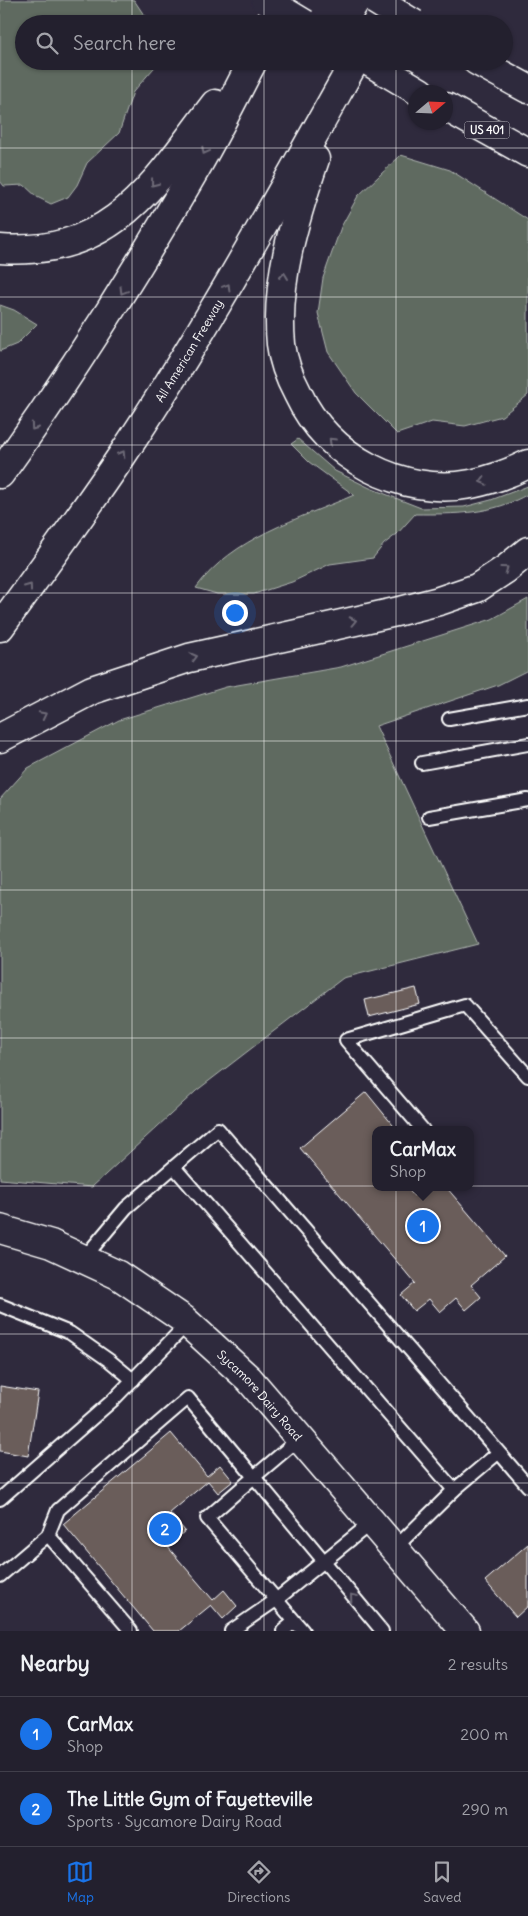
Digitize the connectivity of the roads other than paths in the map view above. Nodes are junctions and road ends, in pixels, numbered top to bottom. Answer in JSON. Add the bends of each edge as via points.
{"nodes":[{"id":1,"x":265,"y":0,"type":"edge"},
{"id":2,"x":284,"y":0,"type":"edge"},
{"id":3,"x":375,"y":0,"type":"edge"},
{"id":4,"x":390,"y":0,"type":"edge"},
{"id":5,"x":276,"y":15,"type":"edge"},
{"id":6,"x":290,"y":15,"type":"edge"},
{"id":7,"x":381,"y":15,"type":"edge"},
{"id":8,"x":399,"y":15,"type":"edge"},
{"id":9,"x":241,"y":70,"type":"edge"},
{"id":10,"x":248,"y":70,"type":"edge"},
{"id":11,"x":350,"y":70,"type":"edge"},
{"id":12,"x":383,"y":70,"type":"edge"},
{"id":13,"x":493,"y":70,"type":"edge"},
{"id":14,"x":408,"y":85,"type":"edge"},
{"id":15,"x":340,"y":89,"type":"junction"},
{"id":16,"x":528,"y":89,"type":"edge"},
{"id":17,"x":453,"y":111,"type":"edge"},
{"id":18,"x":528,"y":153,"type":"edge"},
{"id":19,"x":0,"y":249,"type":"edge"},
{"id":20,"x":528,"y":464,"type":"edge"},
{"id":21,"x":0,"y":474,"type":"edge"},
{"id":22,"x":528,"y":551,"type":"edge"},
{"id":23,"x":0,"y":626,"type":"edge"},
{"id":24,"x":528,"y":705,"type":"edge"},
{"id":25,"x":449,"y":719,"type":"dead end"},
{"id":26,"x":0,"y":738,"type":"edge"},
{"id":27,"x":528,"y":744,"type":"edge"},
{"id":28,"x":422,"y":763,"type":"dead end"},
{"id":29,"x":528,"y":800,"type":"edge"},
{"id":30,"x":429,"y":817,"type":"dead end"},
{"id":31,"x":528,"y":1076,"type":"edge"},
{"id":32,"x":420,"y":1126,"type":"edge"},
{"id":33,"x":174,"y":1167,"type":"junction"},
{"id":34,"x":0,"y":1229,"type":"edge"},
{"id":35,"x":84,"y":1258,"type":"junction"},
{"id":36,"x":0,"y":1304,"type":"edge"},
{"id":37,"x":188,"y":1323,"type":"junction"},
{"id":38,"x":133,"y":1380,"type":"junction"},
{"id":39,"x":300,"y":1438,"type":"junction"},
{"id":40,"x":498,"y":1453,"type":"junction"},
{"id":41,"x":254,"y":1477,"type":"junction"},
{"id":42,"x":528,"y":1486,"type":"edge"},
{"id":43,"x":454,"y":1490,"type":"junction"},
{"id":44,"x":0,"y":1498,"type":"edge"},
{"id":45,"x":372,"y":1522,"type":"junction"},
{"id":46,"x":48,"y":1535,"type":"junction"},
{"id":47,"x":395,"y":1548,"type":"junction"},
{"id":48,"x":324,"y":1562,"type":"junction"},
{"id":49,"x":0,"y":1576,"type":"edge"},
{"id":50,"x":276,"y":1600,"type":"junction"},
{"id":51,"x":299,"y":1626,"type":"edge"},
{"id":52,"x":130,"y":1631,"type":"edge"},
{"id":53,"x":231,"y":1631,"type":"edge"},
{"id":54,"x":283,"y":1631,"type":"edge"},
{"id":55,"x":382,"y":1631,"type":"edge"},
{"id":56,"x":465,"y":1631,"type":"edge"}],
"edges":[{"from":1,"to":6,"type":"main road","bridge":true},
{"from":2,"to":5,"type":"main road"},
{"from":3,"to":8,"type":"main road","bridge":true},
{"from":4,"to":7,"type":"main road"},
{"from":9,"to":19,"type":"main road","one_way":true,"via":[[149,189],[127,211],[84,238],[54,247],[23,251]]},
{"from":10,"to":21,"type":"main road","one_way":true,"via":[[193,174],[98,330]]},
{"from":11,"to":15,"type":"main road","name":"All American Freeway"},
{"from":12,"to":14,"type":"main road"},
{"from":13,"to":16,"type":"main road"},
{"from":20,"to":15,"type":"main road","one_way":true,"via":[[499,477],[469,484],[438,486],[408,482],[378,472],[341,449],[314,422],[302,404],[289,377],[281,347],[279,316],[285,264],[298,210]]},
{"from":23,"to":15,"type":"main road","name":"All American Freeway","one_way":true,"via":[[116,464],[168,384],[255,242]]},
{"from":17,"to":18,"type":"main road","number":"US 401"},
{"from":26,"to":22,"type":"main road","one_way":true,"via":[[92,690],[189,658],[400,611],[477,588]]},
{"from":24,"to":25,"type":"lane"},
{"from":27,"to":28,"type":"lane"},
{"from":29,"to":30,"type":"lane"},
{"from":31,"to":32,"type":"lane","via":[[464,1005],[346,1040]]},
{"from":33,"to":35,"type":"lane","via":[[126,1208]]},
{"from":33,"to":40,"type":"lane","via":[[218,1129]]},
{"from":33,"to":43,"type":"lane"},
{"from":34,"to":35,"type":"main road","name":"Sycamore Dairy Road"},
{"from":35,"to":37,"type":"main road","name":"Sycamore Dairy Road","via":[[118,1275]]},
{"from":36,"to":38,"type":"lane","via":[[70,1333]]},
{"from":37,"to":38,"type":"lane"},
{"from":37,"to":39,"type":"main road","name":"Sycamore Dairy Road","via":[[249,1379]]},
{"from":38,"to":44,"type":"lane"},
{"from":39,"to":41,"type":"lane"},
{"from":39,"to":45,"type":"main road","name":"Sycamore Dairy Road"},
{"from":40,"to":42,"type":"lane"},
{"from":40,"to":43,"type":"lane"},
{"from":41,"to":46,"type":"lane","via":[[188,1398],[58,1510]]},
{"from":41,"to":48,"type":"lane"},
{"from":41,"to":50,"type":"lane","via":[[207,1518]]},
{"from":43,"to":47,"type":"lane"},
{"from":45,"to":47,"type":"main road","name":"Sycamore Dairy Road"},
{"from":45,"to":48,"type":"lane"},
{"from":46,"to":49,"type":"lane"},
{"from":46,"to":52,"type":"lane"},
{"from":47,"to":56,"type":"main road","name":"Sycamore Dairy Road"},
{"from":48,"to":50,"type":"lane"},
{"from":55,"to":48,"type":"lane","one_way":true},
{"from":50,"to":51,"type":"lane"},
{"from":50,"to":53,"type":"lane"},
{"from":51,"to":54,"type":"lane"}]}
